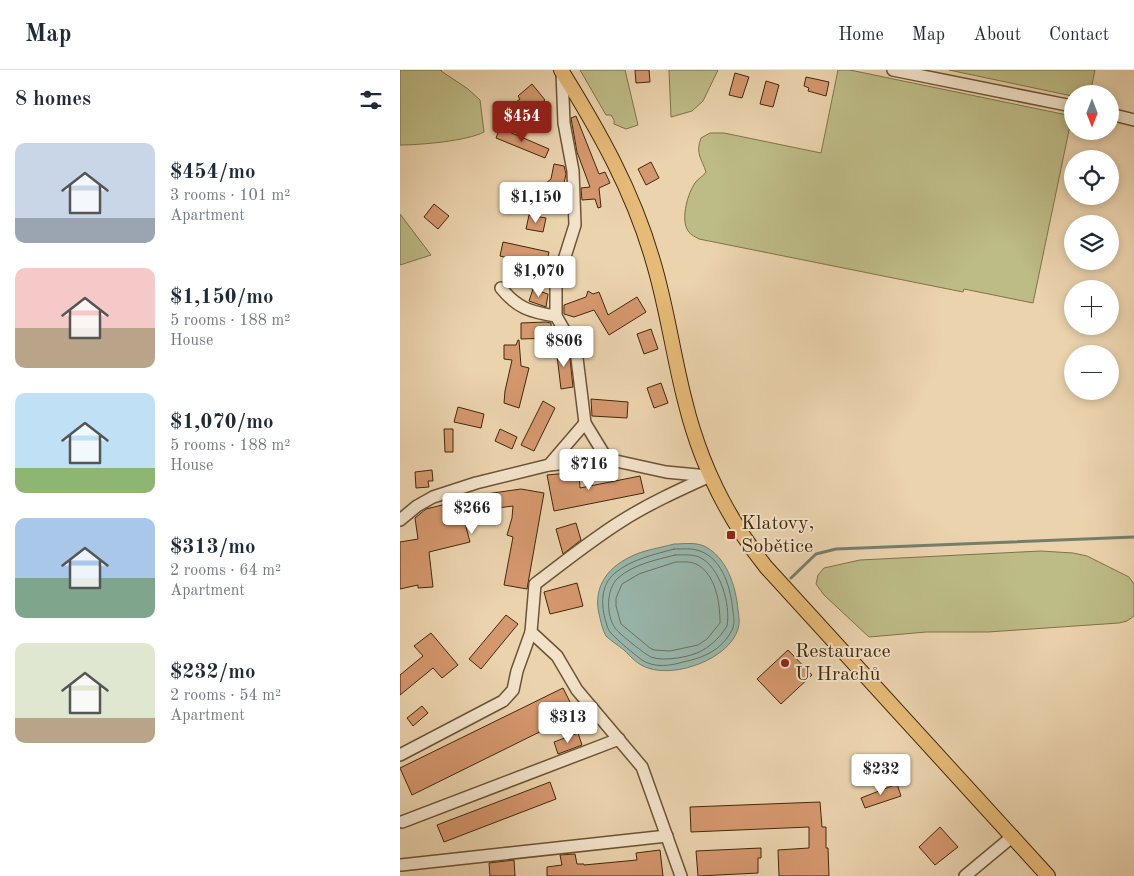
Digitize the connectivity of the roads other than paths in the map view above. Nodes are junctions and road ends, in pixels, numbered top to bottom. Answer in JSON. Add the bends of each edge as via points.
{"nodes":[{"id":1,"x":893,"y":70,"type":"edge"},
{"id":2,"x":561,"y":71,"type":"edge"},
{"id":3,"x":1064,"y":104,"type":"edge"},
{"id":4,"x":1119,"y":116,"type":"edge"},
{"id":5,"x":1134,"y":120,"type":"edge"},
{"id":6,"x":501,"y":288,"type":"dead end"},
{"id":7,"x":556,"y":316,"type":"junction"},
{"id":8,"x":584,"y":423,"type":"junction"},
{"id":9,"x":606,"y":460,"type":"junction"},
{"id":10,"x":548,"y":465,"type":"junction"},
{"id":11,"x":710,"y":476,"type":"junction"},
{"id":12,"x":400,"y":520,"type":"edge"},
{"id":13,"x":531,"y":632,"type":"junction"},
{"id":14,"x":619,"y":739,"type":"junction"},
{"id":15,"x":400,"y":755,"type":"edge"},
{"id":16,"x":400,"y":822,"type":"edge"},
{"id":17,"x":667,"y":836,"type":"junction"},
{"id":18,"x":1013,"y":836,"type":"junction"},
{"id":19,"x":401,"y":866,"type":"edge"},
{"id":20,"x":682,"y":876,"type":"edge"},
{"id":21,"x":965,"y":876,"type":"edge"},
{"id":22,"x":1048,"y":876,"type":"edge"}],
"edges":[{"from":1,"to":3,"type":"street"},
{"from":2,"to":7,"type":"street","via":[[564,123],[573,171],[575,225],[556,285]]},
{"from":2,"to":11,"type":"main road","via":[[607,146],[638,215],[663,295],[685,401]]},
{"from":4,"to":5,"type":"street"},
{"from":6,"to":7,"type":"street","via":[[512,302],[525,309]]},
{"from":7,"to":8,"type":"street","via":[[577,358]]},
{"from":8,"to":9,"type":"street"},
{"from":8,"to":10,"type":"street"},
{"from":9,"to":10,"type":"street"},
{"from":9,"to":11,"type":"street","via":[[666,472]]},
{"from":10,"to":12,"type":"street","via":[[433,497]]},
{"from":11,"to":13,"type":"street","via":[[622,521],[535,584]]},
{"from":11,"to":18,"type":"main road","via":[[742,534],[766,567]]},
{"from":13,"to":14,"type":"street","via":[[557,656],[577,690]]},
{"from":13,"to":15,"type":"street","via":[[513,690],[503,701]]},
{"from":14,"to":16,"type":"street"},
{"from":14,"to":17,"type":"street","via":[[642,767]]},
{"from":17,"to":19,"type":"street"},
{"from":17,"to":20,"type":"street"},
{"from":18,"to":21,"type":"street"},
{"from":18,"to":22,"type":"main road"}]}
